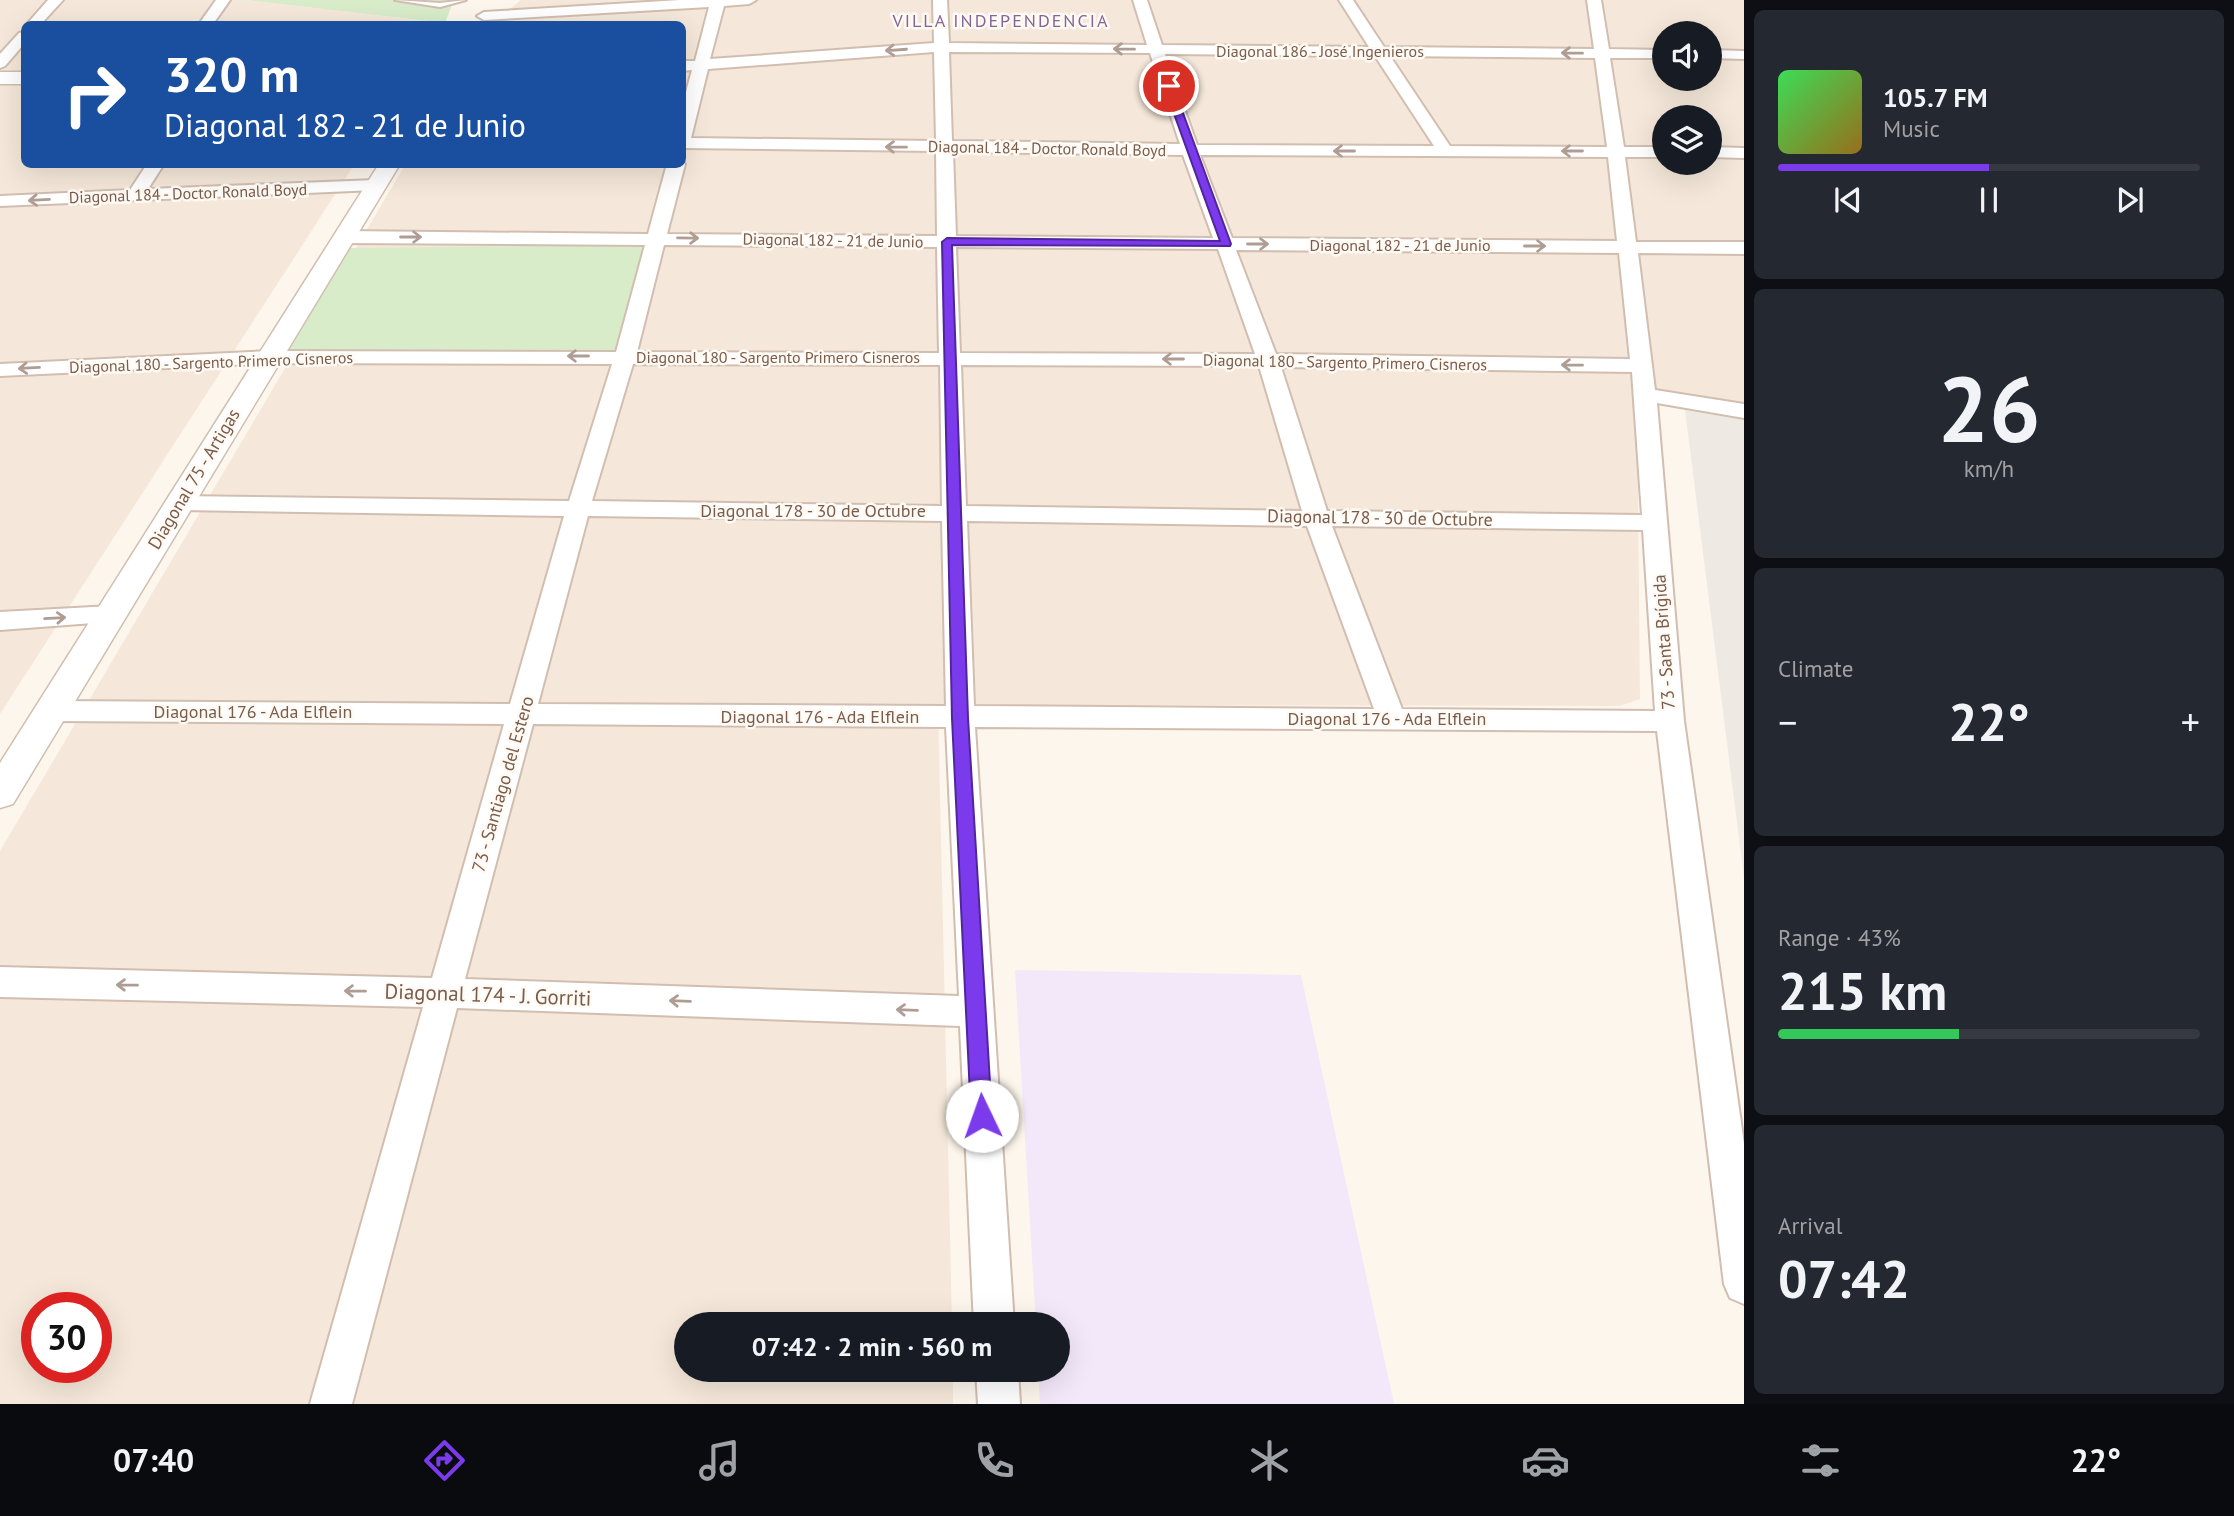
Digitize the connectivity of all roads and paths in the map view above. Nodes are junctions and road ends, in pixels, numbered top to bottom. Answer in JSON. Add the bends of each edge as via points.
{"nodes":[{"id":1,"x":56,"y":0,"type":"edge"},
{"id":2,"x":223,"y":0,"type":"edge"},
{"id":3,"x":398,"y":0,"type":"edge"},
{"id":4,"x":463,"y":0,"type":"edge"},
{"id":5,"x":501,"y":0,"type":"edge"},
{"id":6,"x":749,"y":0,"type":"edge"},
{"id":7,"x":940,"y":0,"type":"edge"},
{"id":8,"x":1140,"y":0,"type":"edge"},
{"id":9,"x":1346,"y":0,"type":"edge"},
{"id":10,"x":1594,"y":0,"type":"edge"},
{"id":11,"x":718,"y":1,"type":"edge"},
{"id":12,"x":480,"y":20,"type":"edge"},
{"id":13,"x":37,"y":21,"type":"edge"},
{"id":14,"x":208,"y":21,"type":"edge"},
{"id":15,"x":21,"y":39,"type":"edge"},
{"id":16,"x":939,"y":47,"type":"junction"},
{"id":17,"x":1157,"y":50,"type":"junction"},
{"id":18,"x":1379,"y":51,"type":"junction"},
{"id":19,"x":1601,"y":53,"type":"junction"},
{"id":20,"x":1652,"y":54,"type":"edge"},
{"id":21,"x":1722,"y":54,"type":"edge"},
{"id":22,"x":1744,"y":55,"type":"edge"},
{"id":23,"x":0,"y":63,"type":"edge"},
{"id":24,"x":701,"y":65,"type":"junction"},
{"id":25,"x":686,"y":66,"type":"edge"},
{"id":26,"x":0,"y":78,"type":"edge"},
{"id":27,"x":21,"y":78,"type":"edge"},
{"id":28,"x":686,"y":125,"type":"edge"},
{"id":29,"x":686,"y":141,"type":"edge"},
{"id":30,"x":942,"y":148,"type":"junction"},
{"id":31,"x":1190,"y":150,"type":"junction"},
{"id":32,"x":1445,"y":151,"type":"junction"},
{"id":33,"x":1616,"y":151,"type":"junction"},
{"id":34,"x":1652,"y":152,"type":"edge"},
{"id":35,"x":1722,"y":152,"type":"edge"},
{"id":36,"x":1744,"y":153,"type":"edge"},
{"id":37,"x":153,"y":168,"type":"edge"},
{"id":38,"x":675,"y":168,"type":"edge"},
{"id":39,"x":383,"y":175,"type":"edge"},
{"id":40,"x":136,"y":195,"type":"junction"},
{"id":41,"x":0,"y":201,"type":"edge"},
{"id":42,"x":343,"y":237,"type":"junction"},
{"id":43,"x":657,"y":237,"type":"junction"},
{"id":44,"x":947,"y":242,"type":"junction"},
{"id":45,"x":1226,"y":244,"type":"junction"},
{"id":46,"x":1626,"y":247,"type":"junction"},
{"id":47,"x":1744,"y":248,"type":"edge"},
{"id":48,"x":625,"y":356,"type":"junction"},
{"id":49,"x":268,"y":357,"type":"junction"},
{"id":50,"x":951,"y":358,"type":"junction"},
{"id":51,"x":1268,"y":360,"type":"junction"},
{"id":52,"x":1641,"y":366,"type":"junction"},
{"id":53,"x":0,"y":370,"type":"edge"},
{"id":54,"x":1645,"y":395,"type":"junction"},
{"id":55,"x":1744,"y":411,"type":"edge"},
{"id":56,"x":180,"y":503,"type":"junction"},
{"id":57,"x":578,"y":509,"type":"junction"},
{"id":58,"x":956,"y":512,"type":"junction"},
{"id":59,"x":1316,"y":516,"type":"junction"},
{"id":60,"x":1655,"y":523,"type":"junction"},
{"id":61,"x":111,"y":615,"type":"junction"},
{"id":62,"x":0,"y":621,"type":"edge"},
{"id":63,"x":53,"y":711,"type":"junction"},
{"id":64,"x":523,"y":715,"type":"junction"},
{"id":65,"x":960,"y":718,"type":"junction"},
{"id":66,"x":1391,"y":718,"type":"junction"},
{"id":67,"x":1670,"y":721,"type":"junction"},
{"id":68,"x":0,"y":794,"type":"edge"},
{"id":69,"x":0,"y":982,"type":"edge"},
{"id":70,"x":445,"y":993,"type":"junction"},
{"id":71,"x":976,"y":1012,"type":"junction"},
{"id":72,"x":1744,"y":1284,"type":"edge"},
{"id":73,"x":993,"y":1312,"type":"edge"},
{"id":74,"x":998,"y":1382,"type":"edge"},
{"id":75,"x":331,"y":1404,"type":"edge"},
{"id":76,"x":999,"y":1404,"type":"edge"}],
"edges":[{"from":1,"to":13,"type":"street"},
{"from":2,"to":14,"type":"street"},
{"from":3,"to":4,"type":"lane","via":[[440,5]]},
{"from":5,"to":12,"type":"street"},
{"from":6,"to":11,"type":"street"},
{"from":7,"to":16,"type":"street"},
{"from":8,"to":17,"type":"street"},
{"from":9,"to":18,"type":"street"},
{"from":10,"to":19,"type":"street","name":"73 - Santa Brígida"},
{"from":11,"to":12,"type":"street"},
{"from":11,"to":24,"type":"street"},
{"from":15,"to":23,"type":"street"},
{"from":17,"to":16,"type":"street","name":"Diagonal 186 - José Ingenieros","one_way":true},
{"from":16,"to":24,"type":"street","name":"Diagonal 186 - José Ingenieros","one_way":true},
{"from":16,"to":30,"type":"street"},
{"from":17,"to":18,"type":"street","name":"Diagonal 186 - José Ingenieros"},
{"from":17,"to":31,"type":"street"},
{"from":19,"to":18,"type":"street","name":"Diagonal 186 - José Ingenieros","one_way":true},
{"from":18,"to":32,"type":"street"},
{"from":19,"to":20,"type":"street","name":"Diagonal 186 - José Ingenieros"},
{"from":19,"to":33,"type":"street","name":"73 - Santa Brígida"},
{"from":21,"to":22,"type":"street"},
{"from":24,"to":25,"type":"street","name":"Diagonal 186 - José Ingenieros"},
{"from":24,"to":28,"type":"street"},
{"from":26,"to":27,"type":"street"},
{"from":30,"to":29,"type":"street","name":"Diagonal 184 - Doctor Ronald Boyd","one_way":true},
{"from":30,"to":31,"type":"street","name":"Diagonal 184 - Doctor Ronald Boyd"},
{"from":30,"to":44,"type":"street"},
{"from":32,"to":31,"type":"street","name":"Diagonal 184 - Doctor Ronald Boyd","one_way":true},
{"from":31,"to":45,"type":"street"},
{"from":33,"to":32,"type":"street","name":"Diagonal 184 - Doctor Ronald Boyd","one_way":true},
{"from":33,"to":34,"type":"street","name":"Diagonal 184 - Doctor Ronald Boyd"},
{"from":33,"to":46,"type":"street","name":"73 - Santa Brígida"},
{"from":35,"to":36,"type":"street"},
{"from":37,"to":40,"type":"street"},
{"from":38,"to":43,"type":"street","name":"73 - Santiago del Estero"},
{"from":39,"to":40,"type":"street","name":"Diagonal 184 - Doctor Ronald Boyd"},
{"from":39,"to":42,"type":"street","name":"Diagonal 75 - Artigas"},
{"from":40,"to":41,"type":"street","name":"Diagonal 184 - Doctor Ronald Boyd","one_way":true},
{"from":42,"to":43,"type":"street","name":"Diagonal 182 - 21 de Junio","one_way":true},
{"from":42,"to":49,"type":"street","name":"Diagonal 75 - Artigas"},
{"from":43,"to":44,"type":"street","name":"Diagonal 182 - 21 de Junio","one_way":true},
{"from":43,"to":48,"type":"street","name":"73 - Santiago del Estero"},
{"from":44,"to":45,"type":"street","name":"Diagonal 182 - 21 de Junio"},
{"from":44,"to":50,"type":"street"},
{"from":45,"to":46,"type":"street","name":"Diagonal 182 - 21 de Junio","one_way":true},
{"from":45,"to":51,"type":"street"},
{"from":46,"to":47,"type":"street","name":"Diagonal 182 - 21 de Junio"},
{"from":46,"to":52,"type":"street","name":"73 - Santa Brígida"},
{"from":48,"to":49,"type":"street","name":"Diagonal 180 - Sargento Primero Cisneros","one_way":true},
{"from":48,"to":50,"type":"street","name":"Diagonal 180 - Sargento Primero Cisneros"},
{"from":48,"to":57,"type":"street","name":"73 - Santiago del Estero"},
{"from":49,"to":53,"type":"street","name":"Diagonal 180 - Sargento Primero Cisneros","one_way":true},
{"from":49,"to":56,"type":"street","name":"Diagonal 75 - Artigas"},
{"from":51,"to":50,"type":"street","name":"Diagonal 180 - Sargento Primero Cisneros","one_way":true},
{"from":50,"to":58,"type":"street"},
{"from":52,"to":51,"type":"street","name":"Diagonal 180 - Sargento Primero Cisneros","one_way":true},
{"from":51,"to":59,"type":"street"},
{"from":52,"to":54,"type":"street","name":"73 - Santa Brígida"},
{"from":54,"to":55,"type":"street"},
{"from":54,"to":60,"type":"street","name":"73 - Santa Brígida"},
{"from":56,"to":57,"type":"street","name":"Diagonal 178 - 30 de Octubre"},
{"from":56,"to":61,"type":"street","name":"Diagonal 75 - Artigas"},
{"from":57,"to":58,"type":"street","name":"Diagonal 178 - 30 de Octubre"},
{"from":57,"to":64,"type":"street","name":"73 - Santiago del Estero"},
{"from":58,"to":59,"type":"street","name":"Diagonal 178 - 30 de Octubre"},
{"from":58,"to":65,"type":"street"},
{"from":59,"to":60,"type":"street","name":"Diagonal 178 - 30 de Octubre"},
{"from":59,"to":66,"type":"street"},
{"from":60,"to":67,"type":"street","name":"73 - Santa Brígida"},
{"from":62,"to":61,"type":"street","one_way":true},
{"from":61,"to":63,"type":"street","name":"Diagonal 75 - Artigas"},
{"from":63,"to":64,"type":"street","name":"Diagonal 176 - Ada Elflein"},
{"from":63,"to":68,"type":"street","name":"Diagonal 75 - Artigas"},
{"from":64,"to":65,"type":"street","name":"Diagonal 176 - Ada Elflein"},
{"from":64,"to":70,"type":"street","name":"73 - Santiago del Estero"},
{"from":65,"to":66,"type":"street","name":"Diagonal 176 - Ada Elflein"},
{"from":65,"to":71,"type":"street"},
{"from":66,"to":67,"type":"street","name":"Diagonal 176 - Ada Elflein"},
{"from":67,"to":72,"type":"street","name":"73 - Santa Brígida"},
{"from":70,"to":69,"type":"street","name":"Diagonal 174 - J. Gorriti","one_way":true},
{"from":71,"to":70,"type":"street","name":"Diagonal 174 - J. Gorriti","one_way":true},
{"from":70,"to":75,"type":"street","name":"73 - Santiago del Estero"},
{"from":71,"to":73,"type":"street"},
{"from":74,"to":76,"type":"street"}]}
